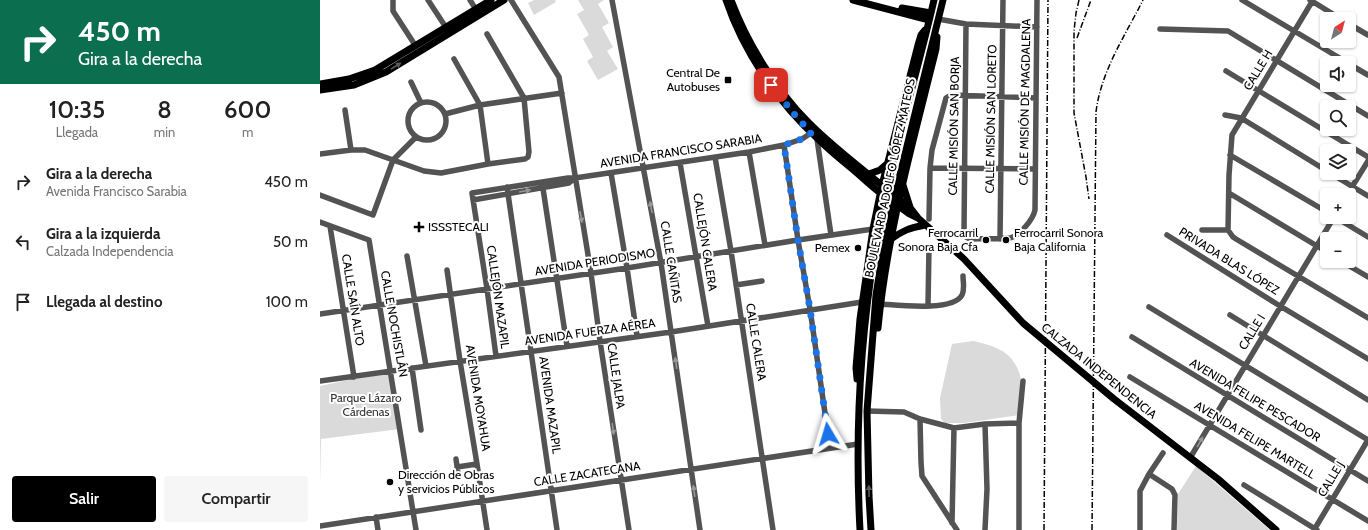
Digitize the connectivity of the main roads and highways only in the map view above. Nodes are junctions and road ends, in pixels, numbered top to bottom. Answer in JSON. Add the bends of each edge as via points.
{"nodes":[{"id":1,"x":491,"y":0,"type":"edge"},
{"id":2,"x":504,"y":0,"type":"edge"},
{"id":3,"x":726,"y":0,"type":"edge"},
{"id":4,"x":731,"y":0,"type":"edge"},
{"id":5,"x":853,"y":0,"type":"edge"},
{"id":6,"x":868,"y":0,"type":"edge"},
{"id":7,"x":934,"y":0,"type":"edge"},
{"id":8,"x":943,"y":0,"type":"edge"},
{"id":9,"x":478,"y":12,"type":"junction"},
{"id":10,"x":929,"y":20,"type":"junction"},
{"id":11,"x":937,"y":22,"type":"junction"},
{"id":12,"x":448,"y":30,"type":"junction"},
{"id":13,"x":924,"y":57,"type":"junction"},
{"id":14,"x":320,"y":84,"type":"edge"},
{"id":15,"x":320,"y":90,"type":"edge"},
{"id":16,"x":888,"y":162,"type":"junction"},
{"id":17,"x":869,"y":174,"type":"junction"},
{"id":18,"x":868,"y":182,"type":"junction"},
{"id":19,"x":902,"y":184,"type":"junction"},
{"id":20,"x":882,"y":185,"type":"junction"},
{"id":21,"x":880,"y":193,"type":"junction"},
{"id":22,"x":878,"y":202,"type":"junction"},
{"id":23,"x":899,"y":203,"type":"junction"},
{"id":24,"x":911,"y":209,"type":"junction"},
{"id":25,"x":918,"y":218,"type":"junction"},
{"id":26,"x":927,"y":222,"type":"junction"},
{"id":27,"x":890,"y":240,"type":"junction"},
{"id":28,"x":868,"y":391,"type":"junction"},
{"id":29,"x":859,"y":400,"type":"junction"},
{"id":30,"x":860,"y":530,"type":"edge"},
{"id":31,"x":872,"y":530,"type":"edge"},
{"id":32,"x":1276,"y":530,"type":"edge"}],
"edges":[{"from":1,"to":9,"type":"main road"},
{"from":2,"to":9,"type":"main road"},
{"from":3,"to":18,"type":"main road","name":"CALZADA INDEPENDENCIA","via":[[732,17],[764,76],[811,133]]},
{"from":4,"to":17,"type":"main road","name":"CALZADA INDEPENDENCIA","via":[[752,45],[782,90],[808,122]]},
{"from":5,"to":10,"type":"main road"},
{"from":6,"to":10,"type":"main road"},
{"from":7,"to":10,"type":"main road","name":"BOULEVARD ADOLFO LÓPEZ MATEOS"},
{"from":8,"to":11,"type":"main road","name":"BOULEVARD ADOLFO LÓPEZ MATEOS"},
{"from":9,"to":12,"type":"main road"},
{"from":10,"to":13,"type":"main road","name":"BOULEVARD ADOLFO LÓPEZ MATEOS"},
{"from":10,"to":16,"type":"main road","via":[[918,45]]},
{"from":11,"to":13,"type":"main road","name":"BOULEVARD ADOLFO LÓPEZ MATEOS"},
{"from":11,"to":19,"type":"main road","via":[[936,49]]},
{"from":12,"to":14,"type":"main road","via":[[415,45],[375,70],[349,79]]},
{"from":15,"to":12,"type":"main road","one_way":true,"via":[[354,85],[386,72]]},
{"from":13,"to":28,"type":"main road","name":"BOULEVARD ADOLFO LÓPEZ MATEOS","via":[[884,245],[876,295]]},
{"from":13,"to":29,"type":"main road","name":"BOULEVARD ADOLFO LÓPEZ MATEOS","via":[[885,197],[872,268]]},
{"from":16,"to":17,"type":"main road","via":[[882,169]]},
{"from":16,"to":20,"type":"main road"},
{"from":17,"to":20,"type":"main road","name":"CALZADA INDEPENDENCIA"},
{"from":18,"to":21,"type":"main road","name":"CALZADA INDEPENDENCIA"},
{"from":18,"to":22,"type":"main road"},
{"from":19,"to":23,"type":"main road"},
{"from":19,"to":24,"type":"main road"},
{"from":20,"to":21,"type":"main road"},
{"from":20,"to":23,"type":"main road","name":"CALZADA INDEPENDENCIA"},
{"from":21,"to":22,"type":"main road"},
{"from":21,"to":23,"type":"main road","name":"CALZADA INDEPENDENCIA"},
{"from":22,"to":29,"type":"main road","via":[[862,302],[856,368]]},
{"from":23,"to":24,"type":"main road","name":"CALZADA INDEPENDENCIA"},
{"from":23,"to":25,"type":"main road","name":"CALZADA INDEPENDENCIA","via":[[908,213]]},
{"from":23,"to":27,"type":"main road"},
{"from":24,"to":25,"type":"main road","name":"CALZADA INDEPENDENCIA"},
{"from":25,"to":26,"type":"main road","name":"CALZADA INDEPENDENCIA"},
{"from":26,"to":27,"type":"main road","via":[[900,232]]},
{"from":26,"to":32,"type":"main road","name":"CALZADA INDEPENDENCIA","via":[[1023,323],[1114,399],[1218,479]]},
{"from":27,"to":28,"type":"main road","via":[[880,304],[874,370]]},
{"from":31,"to":28,"type":"main road","name":"BOULEVARD ADOLFO LÓPEZ MATEOS","one_way":true,"via":[[869,496]]},
{"from":29,"to":30,"type":"main road","name":"BOULEVARD ADOLFO LÓPEZ MATEOS"}]}
